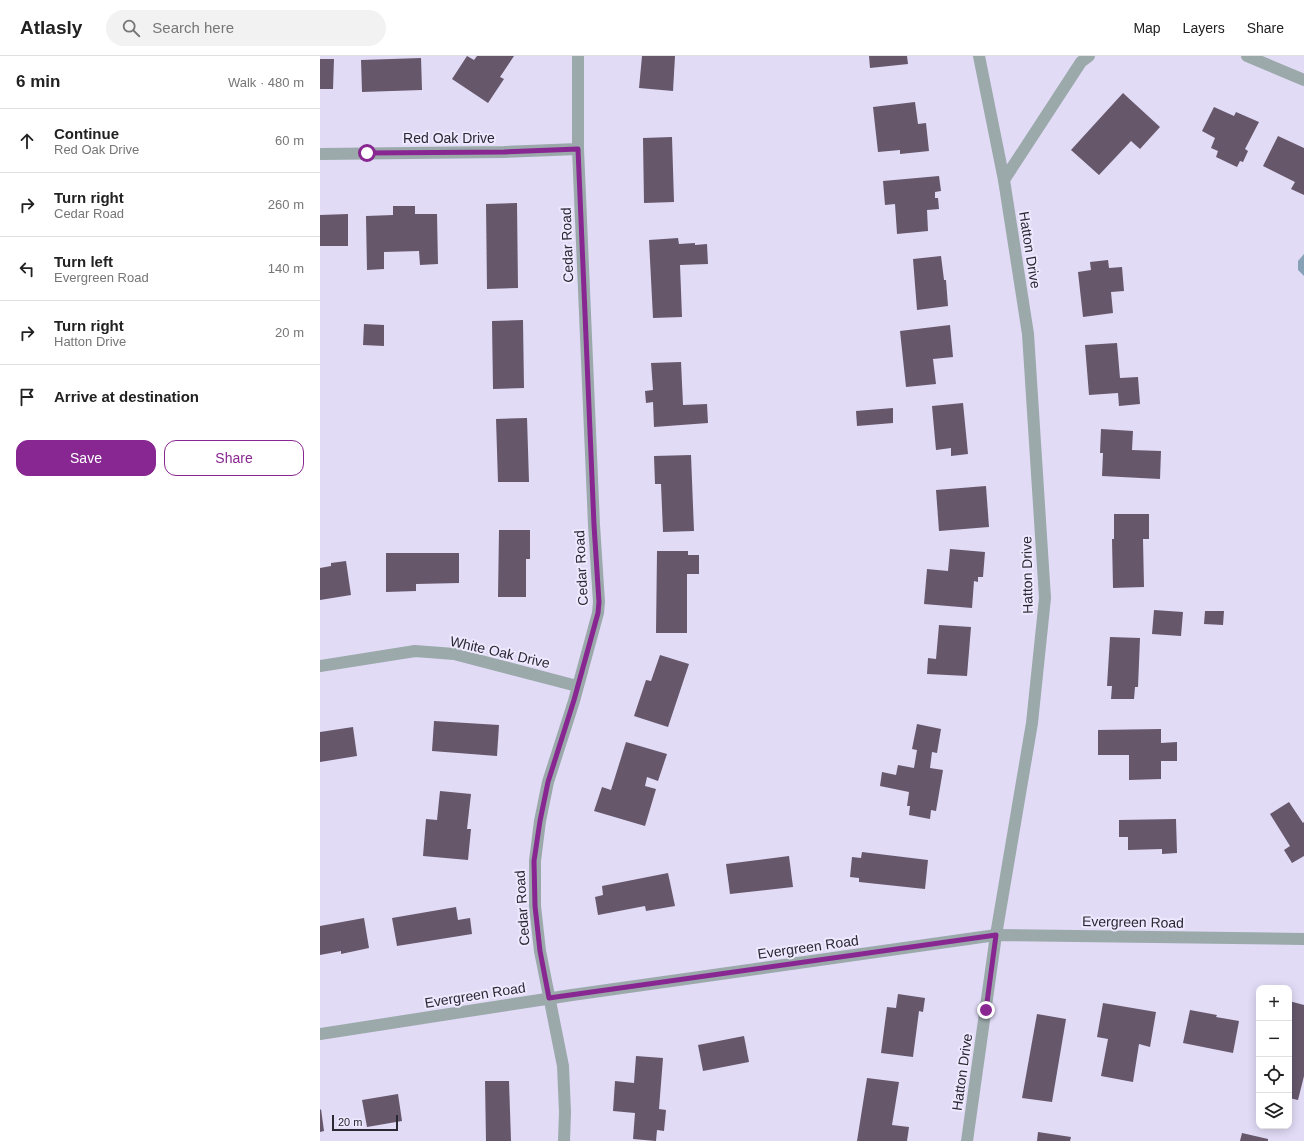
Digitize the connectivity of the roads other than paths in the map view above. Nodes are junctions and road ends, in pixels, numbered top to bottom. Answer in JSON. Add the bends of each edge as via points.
{"nodes":[{"id":1,"x":578,"y":56,"type":"edge"},
{"id":2,"x":979,"y":56,"type":"edge"},
{"id":3,"x":1089,"y":56,"type":"edge"},
{"id":4,"x":1247,"y":56,"type":"edge"},
{"id":5,"x":1304,"y":80,"type":"edge"},
{"id":6,"x":578,"y":149,"type":"junction"},
{"id":7,"x":320,"y":154,"type":"edge"},
{"id":8,"x":1004,"y":180,"type":"junction"},
{"id":9,"x":320,"y":666,"type":"edge"},
{"id":10,"x":577,"y":686,"type":"junction"},
{"id":11,"x":996,"y":935,"type":"junction"},
{"id":12,"x":1304,"y":939,"type":"edge"},
{"id":13,"x":549,"y":998,"type":"junction"},
{"id":14,"x":320,"y":1034,"type":"edge"},
{"id":15,"x":564,"y":1141,"type":"edge"},
{"id":16,"x":967,"y":1141,"type":"edge"}],
"edges":[{"from":1,"to":6,"type":"street","name":"Cedar Road"},
{"from":2,"to":8,"type":"street","name":"Hatton Drive"},
{"from":3,"to":8,"type":"street","via":[[1081,62]]},
{"from":4,"to":5,"type":"street"},
{"from":6,"to":7,"type":"street","name":"Red Oak Drive"},
{"from":6,"to":10,"type":"street","name":"Cedar Road","via":[[599,602]]},
{"from":8,"to":11,"type":"street","name":"Hatton Drive","via":[[1028,334],[1046,598],[1031,731]]},
{"from":9,"to":10,"type":"street","name":"White Oak Drive","via":[[415,651],[446,653]]},
{"from":10,"to":13,"type":"street","name":"Cedar Road","via":[[548,782],[534,861],[535,906]]},
{"from":11,"to":12,"type":"street","name":"Evergreen Road"},
{"from":11,"to":13,"type":"street","name":"Evergreen Road"},
{"from":11,"to":16,"type":"street","name":"Hatton Drive"},
{"from":13,"to":14,"type":"street","name":"Evergreen Road"},
{"from":13,"to":15,"type":"street","name":"Cedar Road","via":[[563,1066]]}]}
